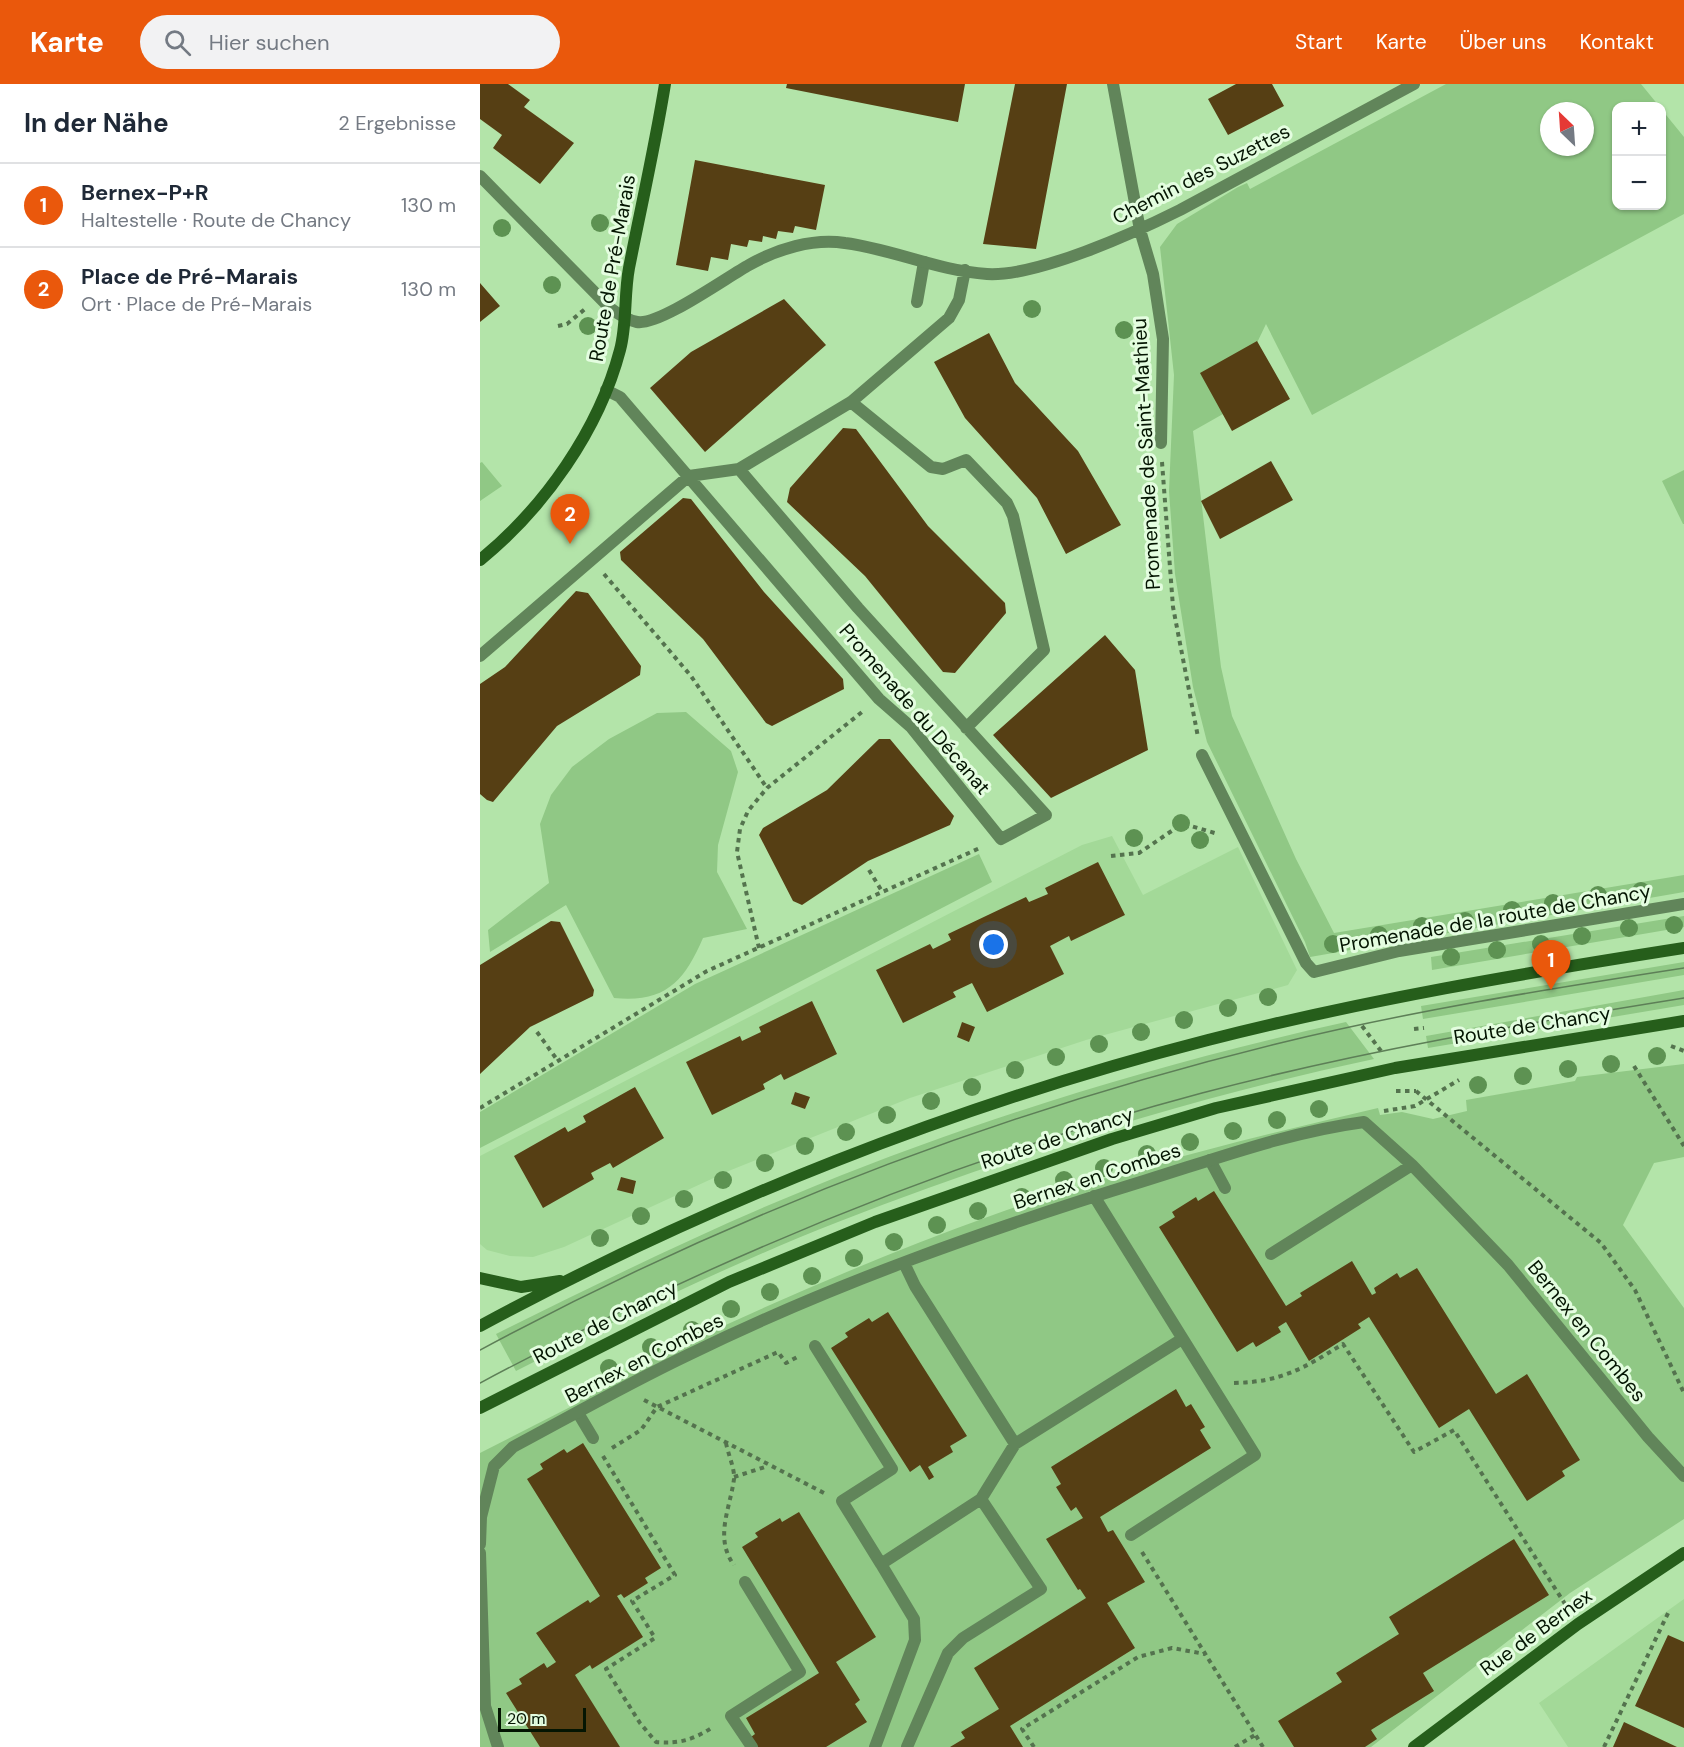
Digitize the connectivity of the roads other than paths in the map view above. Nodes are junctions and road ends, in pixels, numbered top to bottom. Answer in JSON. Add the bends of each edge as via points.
{"nodes":[{"id":1,"x":665,"y":84,"type":"edge"},
{"id":2,"x":1113,"y":84,"type":"edge"},
{"id":3,"x":1414,"y":84,"type":"edge"},
{"id":4,"x":480,"y":176,"type":"edge"},
{"id":5,"x":1140,"y":230,"type":"junction"},
{"id":6,"x":924,"y":262,"type":"junction"},
{"id":7,"x":965,"y":270,"type":"junction"},
{"id":8,"x":917,"y":302,"type":"dead end"},
{"id":9,"x":623,"y":317,"type":"junction"},
{"id":10,"x":606,"y":390,"type":"junction"},
{"id":11,"x":851,"y":402,"type":"junction"},
{"id":12,"x":1161,"y":443,"type":"road end"},
{"id":13,"x":739,"y":469,"type":"junction"},
{"id":14,"x":689,"y":476,"type":"junction"},
{"id":15,"x":480,"y":560,"type":"edge"},
{"id":16,"x":480,"y":656,"type":"edge"},
{"id":17,"x":966,"y":728,"type":"junction"},
{"id":18,"x":1202,"y":755,"type":"road end"},
{"id":19,"x":1684,"y":904,"type":"edge"},
{"id":20,"x":1684,"y":948,"type":"edge"},
{"id":21,"x":1684,"y":1021,"type":"edge"},
{"id":22,"x":1210,"y":1160,"type":"junction"},
{"id":23,"x":1412,"y":1165,"type":"junction"},
{"id":24,"x":1225,"y":1188,"type":"dead end"},
{"id":25,"x":1094,"y":1196,"type":"junction"},
{"id":26,"x":1271,"y":1254,"type":"dead end"},
{"id":27,"x":904,"y":1263,"type":"junction"},
{"id":28,"x":480,"y":1278,"type":"edge"},
{"id":29,"x":573,"y":1279,"type":"junction"},
{"id":30,"x":480,"y":1326,"type":"edge"},
{"id":31,"x":1182,"y":1339,"type":"junction"},
{"id":32,"x":815,"y":1346,"type":"road end"},
{"id":33,"x":480,"y":1408,"type":"edge"},
{"id":34,"x":578,"y":1413,"type":"junction"},
{"id":35,"x":593,"y":1438,"type":"dead end"},
{"id":36,"x":1015,"y":1444,"type":"junction"},
{"id":37,"x":1684,"y":1476,"type":"edge"},
{"id":38,"x":981,"y":1499,"type":"junction"},
{"id":39,"x":1131,"y":1535,"type":"road end"},
{"id":40,"x":480,"y":1544,"type":"edge"},
{"id":41,"x":480,"y":1553,"type":"edge"},
{"id":42,"x":1684,"y":1553,"type":"edge"},
{"id":43,"x":881,"y":1564,"type":"junction"},
{"id":44,"x":745,"y":1582,"type":"road end"},
{"id":45,"x":498,"y":1747,"type":"edge"},
{"id":46,"x":752,"y":1747,"type":"edge"},
{"id":47,"x":875,"y":1747,"type":"edge"},
{"id":48,"x":907,"y":1747,"type":"edge"},
{"id":49,"x":1414,"y":1747,"type":"edge"}],
"edges":[{"from":1,"to":9,"type":"main road","name":"Route de Pré-Marais"},
{"from":2,"to":5,"type":"street","name":"Promenade de Saint-Mathieu"},
{"from":3,"to":5,"type":"street","name":"Chemin des Suzettes"},
{"from":4,"to":9,"type":"street","via":[[603,302]]},
{"from":5,"to":7,"type":"street","name":"Chemin des Suzettes","via":[[1014,273]]},
{"from":5,"to":12,"type":"street","name":"Promenade de Saint-Mathieu","via":[[1153,274],[1163,339]]},
{"from":6,"to":7,"type":"street","name":"Chemin des Suzettes"},
{"from":6,"to":8,"type":"street"},
{"from":6,"to":9,"type":"street","name":"Chemin des Suzettes","via":[[845,243],[813,243],[775,252],[652,320],[639,323]]},
{"from":7,"to":11,"type":"street","via":[[959,300],[949,318]]},
{"from":9,"to":10,"type":"main road","name":"Route de Pré-Marais","via":[[621,347]]},
{"from":10,"to":14,"type":"street","name":"Promenade du Décanat","via":[[620,397]]},
{"from":10,"to":15,"type":"main road","name":"Route de Pré-Marais","via":[[554,481]]},
{"from":11,"to":13,"type":"street"},
{"from":11,"to":17,"type":"street","name":"Promenade du Décanat","via":[[930,467],[943,469],[966,460],[1007,502],[1013,516],[1044,650]]},
{"from":13,"to":14,"type":"street"},
{"from":13,"to":17,"type":"street","name":"Promenade du Décanat"},
{"from":14,"to":16,"type":"street"},
{"from":14,"to":17,"type":"street","name":"Promenade du Décanat","via":[[879,699],[911,727],[1002,839],[1046,815]]},
{"from":18,"to":19,"type":"street","name":"Promenade de la route de Chancy","via":[[1314,972],[1399,951]]},
{"from":20,"to":29,"type":"main road","via":[[1347,1007],[1139,1059],[952,1119],[768,1190]]},
{"from":21,"to":33,"type":"main road","name":"Route de Chancy","via":[[1395,1068],[1216,1108],[1112,1139],[963,1189],[729,1282]]},
{"from":22,"to":23,"type":"street","name":"Bernex en Combes","via":[[1327,1127],[1364,1122]]},
{"from":22,"to":24,"type":"street"},
{"from":22,"to":25,"type":"street","name":"Bernex en Combes"},
{"from":23,"to":26,"type":"street"},
{"from":23,"to":37,"type":"street","name":"Bernex en Combes","via":[[1508,1265]]},
{"from":25,"to":27,"type":"street","name":"Bernex en Combes"},
{"from":25,"to":31,"type":"street"},
{"from":27,"to":34,"type":"street","name":"Bernex en Combes","via":[[689,1354]]},
{"from":27,"to":36,"type":"street"},
{"from":28,"to":29,"type":"main road","via":[[521,1287]]},
{"from":29,"to":30,"type":"main road"},
{"from":31,"to":36,"type":"street"},
{"from":31,"to":39,"type":"street","via":[[1255,1455]]},
{"from":32,"to":43,"type":"street","via":[[892,1469],[842,1501]]},
{"from":34,"to":35,"type":"street"},
{"from":34,"to":40,"type":"street","name":"Bernex en Combes","via":[[513,1447],[494,1466],[481,1517]]},
{"from":36,"to":38,"type":"street"},
{"from":38,"to":43,"type":"street"},
{"from":38,"to":48,"type":"street","via":[[1041,1589],[963,1638],[948,1653]]},
{"from":41,"to":45,"type":"street","via":[[485,1706]]},
{"from":42,"to":49,"type":"main road","name":"Rue de Bernex","via":[[1578,1624]]},
{"from":43,"to":47,"type":"street","via":[[914,1619],[915,1640]]},
{"from":44,"to":46,"type":"street","via":[[800,1672],[731,1716]]}]}
